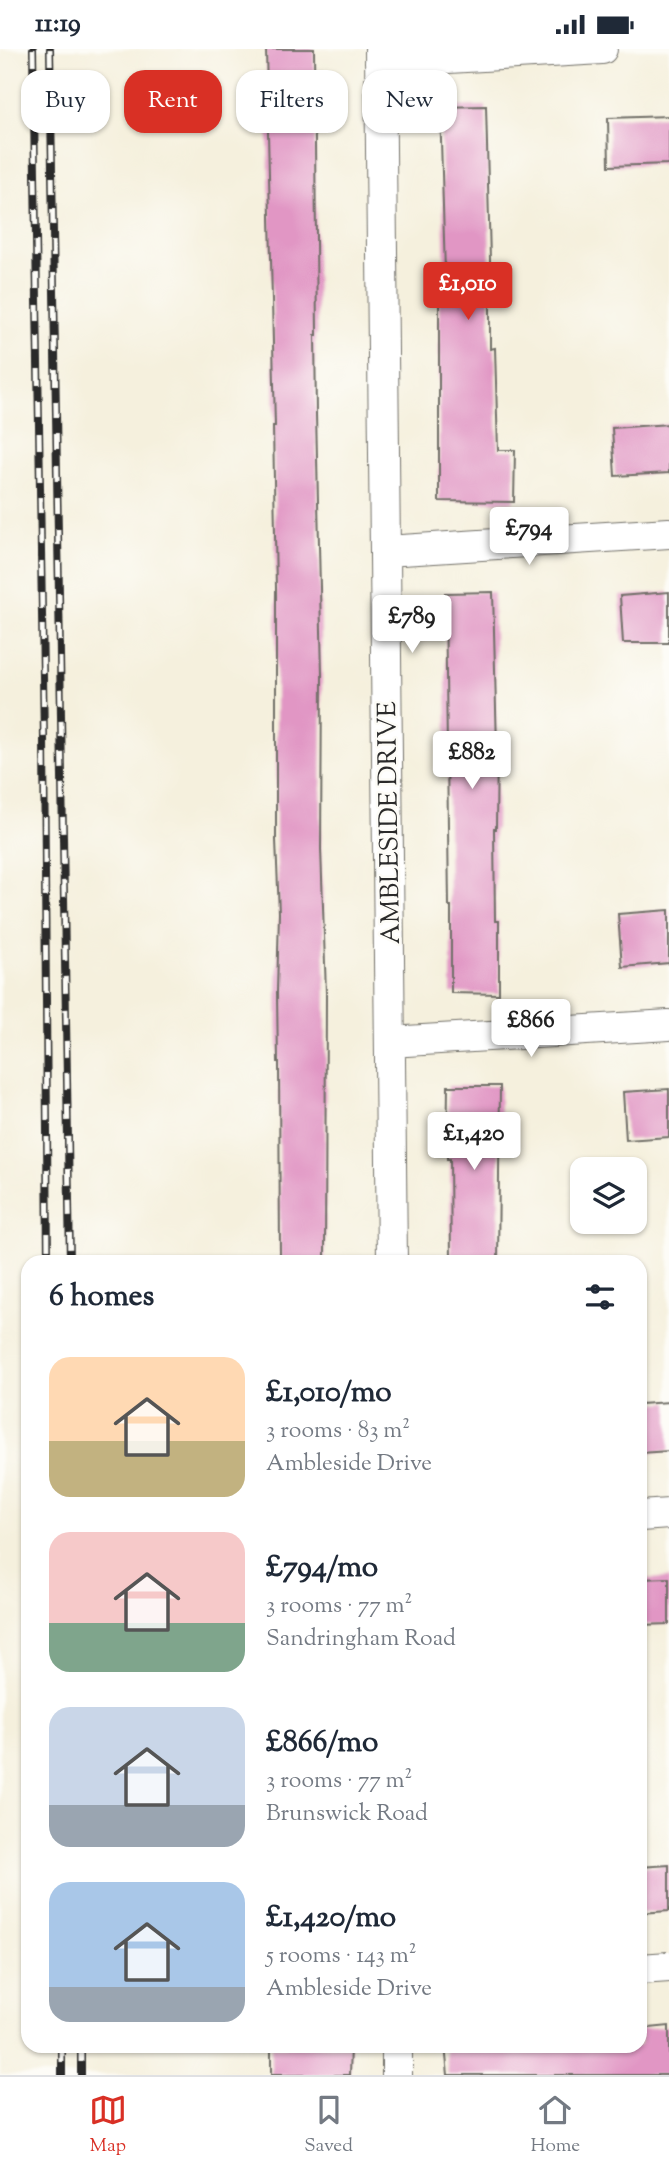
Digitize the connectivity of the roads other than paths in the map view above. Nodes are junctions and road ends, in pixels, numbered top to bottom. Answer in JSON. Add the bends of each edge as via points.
{"nodes":[{"id":1,"x":602,"y":49,"type":"edge"},
{"id":2,"x":380,"y":55,"type":"edge"},
{"id":3,"x":669,"y":533,"type":"edge"},
{"id":4,"x":386,"y":551,"type":"junction"},
{"id":5,"x":669,"y":1025,"type":"edge"},
{"id":6,"x":390,"y":1042,"type":"junction"},
{"id":7,"x":392,"y":1255,"type":"edge"},
{"id":8,"x":669,"y":1514,"type":"edge"},
{"id":9,"x":647,"y":1516,"type":"edge"},
{"id":10,"x":669,"y":1967,"type":"edge"},
{"id":11,"x":647,"y":1969,"type":"edge"},
{"id":12,"x":397,"y":2053,"type":"edge"},
{"id":13,"x":397,"y":2075,"type":"edge"}],
"edges":[{"from":1,"to":2,"type":"street"},
{"from":2,"to":4,"type":"street","name":"AMBLESIDE DRIVE"},
{"from":3,"to":4,"type":"street"},
{"from":4,"to":6,"type":"street","name":"AMBLESIDE DRIVE"},
{"from":5,"to":6,"type":"street"},
{"from":6,"to":7,"type":"street","name":"AMBLESIDE DRIVE"},
{"from":8,"to":9,"type":"street"},
{"from":10,"to":11,"type":"street"},
{"from":12,"to":13,"type":"street"}]}
